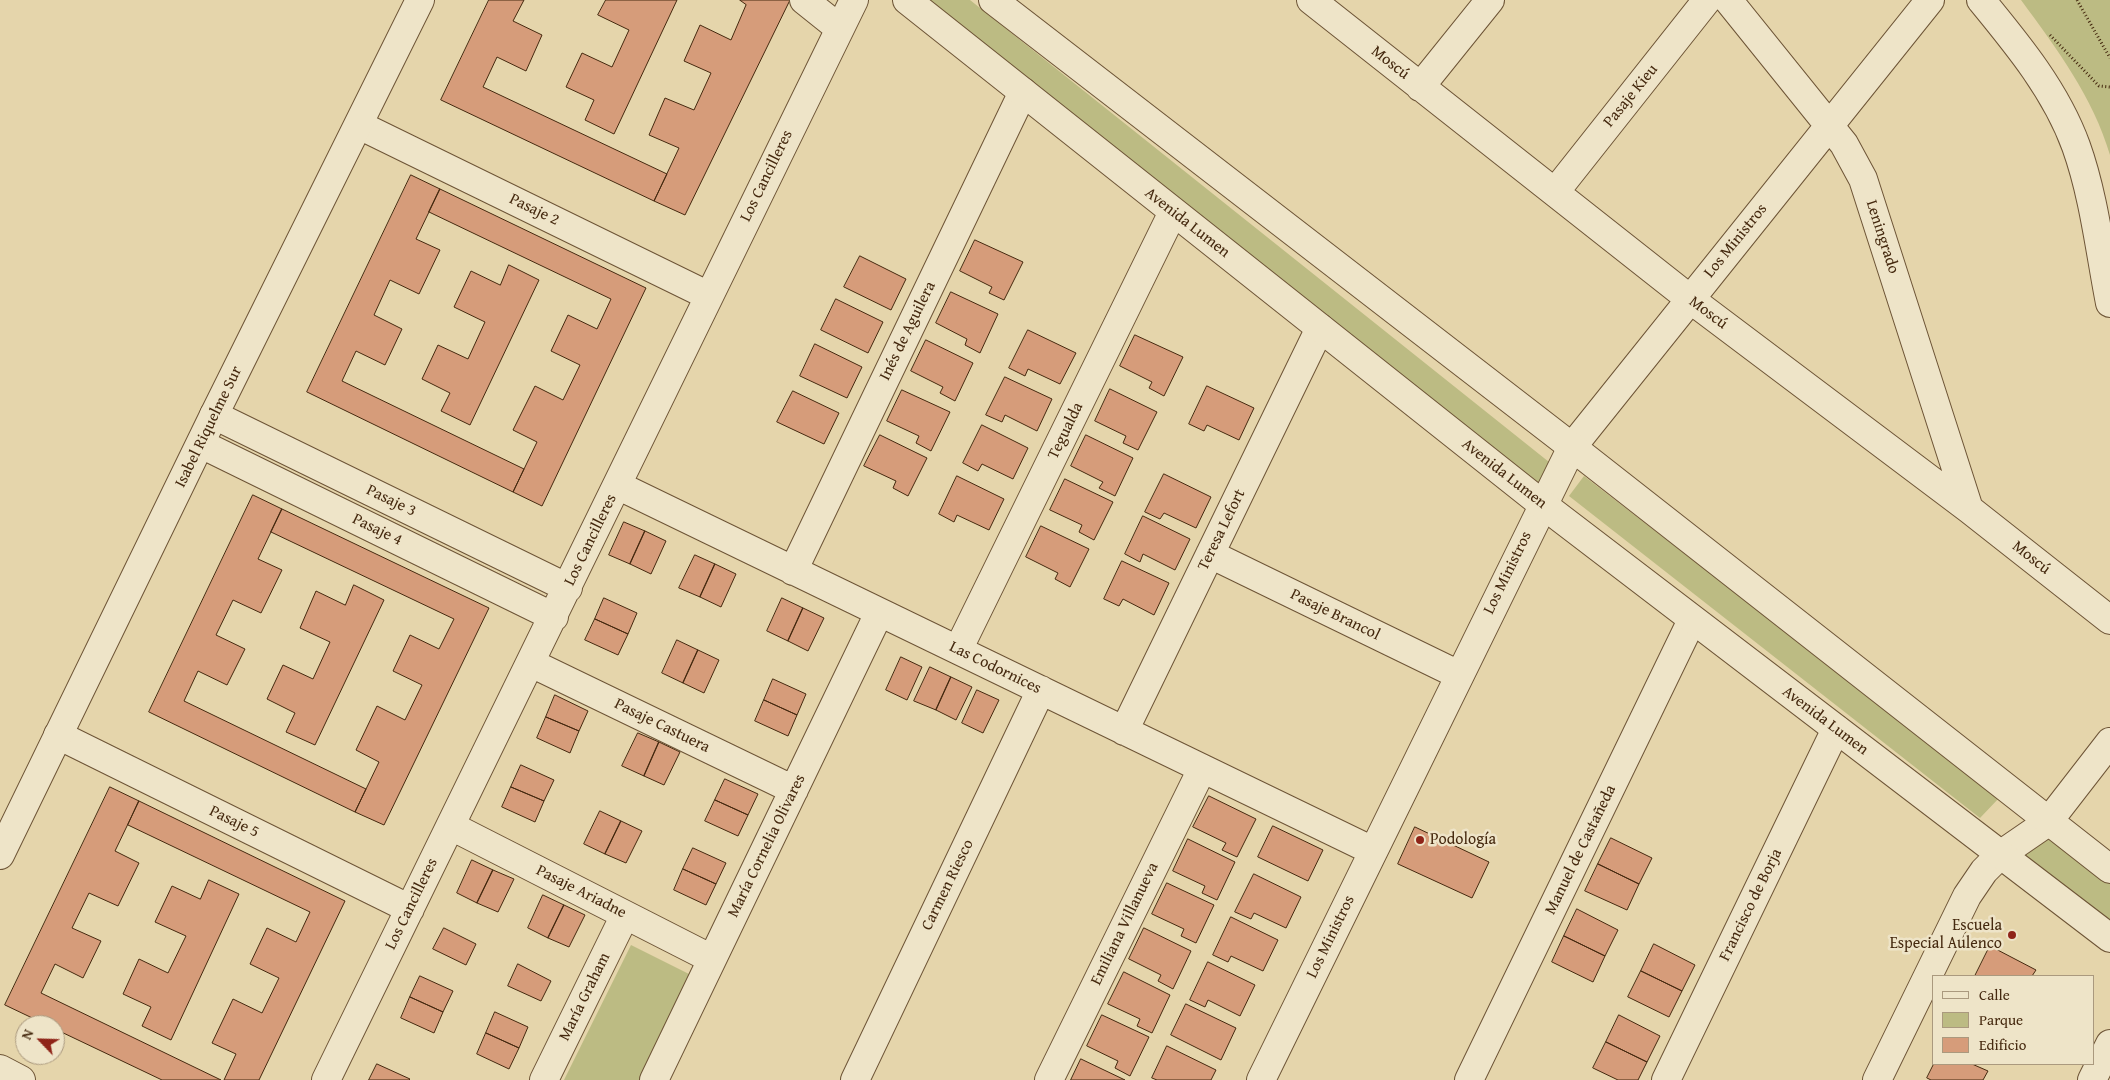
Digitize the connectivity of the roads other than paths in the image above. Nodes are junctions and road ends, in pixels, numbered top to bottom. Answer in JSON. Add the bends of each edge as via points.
{"nodes":[{"id":1,"x":420,"y":0,"type":"edge"},
{"id":2,"x":804,"y":0,"type":"edge"},
{"id":3,"x":854,"y":0,"type":"edge"},
{"id":4,"x":907,"y":0,"type":"edge"},
{"id":5,"x":993,"y":0,"type":"edge"},
{"id":6,"x":1311,"y":0,"type":"edge"},
{"id":7,"x":1490,"y":0,"type":"edge"},
{"id":8,"x":1708,"y":0,"type":"edge"},
{"id":9,"x":1728,"y":0,"type":"edge"},
{"id":10,"x":1930,"y":0,"type":"edge"},
{"id":11,"x":1980,"y":0,"type":"edge"},
{"id":12,"x":839,"y":28,"type":"junction"},
{"id":13,"x":1420,"y":86,"type":"junction"},
{"id":14,"x":1023,"y":92,"type":"junction"},
{"id":15,"x":359,"y":125,"type":"junction"},
{"id":16,"x":1828,"y":125,"type":"junction"},
{"id":17,"x":1555,"y":192,"type":"junction"},
{"id":18,"x":1173,"y":212,"type":"junction"},
{"id":19,"x":709,"y":296,"type":"junction"},
{"id":20,"x":1690,"y":298,"type":"junction"},
{"id":21,"x":2110,"y":303,"type":"edge"},
{"id":22,"x":1320,"y":328,"type":"junction"},
{"id":23,"x":214,"y":415,"type":"junction"},
{"id":24,"x":201,"y":444,"type":"junction"},
{"id":25,"x":1572,"y":447,"type":"junction"},
{"id":26,"x":618,"y":486,"type":"junction"},
{"id":27,"x":1542,"y":504,"type":"junction"},
{"id":28,"x":1969,"y":509,"type":"junction"},
{"id":29,"x":1210,"y":554,"type":"junction"},
{"id":30,"x":793,"y":571,"type":"junction"},
{"id":31,"x":568,"y":588,"type":"junction"},
{"id":32,"x":879,"y":612,"type":"junction"},
{"id":33,"x":554,"y":617,"type":"junction"},
{"id":34,"x":1692,"y":620,"type":"junction"},
{"id":35,"x":2110,"y":620,"type":"edge"},
{"id":36,"x":958,"y":650,"type":"junction"},
{"id":37,"x":531,"y":663,"type":"junction"},
{"id":38,"x":1459,"y":675,"type":"junction"},
{"id":39,"x":1041,"y":690,"type":"junction"},
{"id":40,"x":1836,"y":729,"type":"junction"},
{"id":41,"x":1124,"y":731,"type":"junction"},
{"id":42,"x":58,"y":735,"type":"junction"},
{"id":43,"x":2110,"y":742,"type":"edge"},
{"id":44,"x":1202,"y":768,"type":"junction"},
{"id":45,"x":794,"y":790,"type":"junction"},
{"id":46,"x":2048,"y":822,"type":"junction"},
{"id":47,"x":451,"y":826,"type":"junction"},
{"id":48,"x":1373,"y":851,"type":"junction"},
{"id":49,"x":0,"y":855,"type":"edge"},
{"id":50,"x":2000,"y":855,"type":"junction"},
{"id":51,"x":2110,"y":869,"type":"edge"},
{"id":52,"x":410,"y":909,"type":"junction"},
{"id":53,"x":625,"y":915,"type":"junction"},
{"id":54,"x":2110,"y":938,"type":"edge"},
{"id":55,"x":712,"y":959,"type":"junction"},
{"id":56,"x":2110,"y":1044,"type":"edge"},
{"id":57,"x":0,"y":1069,"type":"edge"},
{"id":58,"x":21,"y":1080,"type":"edge"},
{"id":59,"x":326,"y":1080,"type":"edge"},
{"id":60,"x":544,"y":1080,"type":"edge"},
{"id":61,"x":654,"y":1080,"type":"edge"},
{"id":62,"x":855,"y":1080,"type":"edge"},
{"id":63,"x":1049,"y":1080,"type":"edge"},
{"id":64,"x":1261,"y":1080,"type":"edge"},
{"id":65,"x":1469,"y":1080,"type":"edge"},
{"id":66,"x":1666,"y":1080,"type":"edge"},
{"id":67,"x":1877,"y":1080,"type":"edge"},
{"id":68,"x":2092,"y":1080,"type":"edge"}],
"edges":[{"from":1,"to":15,"type":"street","name":"Isabel Riquelme Sur"},
{"from":2,"to":12,"type":"street"},
{"from":3,"to":12,"type":"street","name":"Los Cancilleres"},
{"from":4,"to":14,"type":"street","name":"Avenida Lumen"},
{"from":5,"to":25,"type":"street"},
{"from":6,"to":13,"type":"street","name":"Moscú"},
{"from":7,"to":13,"type":"street"},
{"from":8,"to":17,"type":"street","name":"Pasaje Kieu"},
{"from":9,"to":16,"type":"street","name":"Leningrado"},
{"from":10,"to":16,"type":"street","name":"Los Ministros"},
{"from":11,"to":21,"type":"street","via":[[2044,82],[2073,138],[2086,181]]},
{"from":12,"to":19,"type":"street","name":"Los Cancilleres"},
{"from":13,"to":17,"type":"street","name":"Moscú"},
{"from":14,"to":18,"type":"street","name":"Avenida Lumen"},
{"from":14,"to":30,"type":"street","name":"Inés de Aguilera"},
{"from":15,"to":19,"type":"street","name":"Pasaje 2"},
{"from":15,"to":23,"type":"street","name":"Isabel Riquelme Sur"},
{"from":16,"to":20,"type":"street","name":"Los Ministros"},
{"from":16,"to":28,"type":"street","name":"Leningrado","via":[[1854,160],[1870,198]]},
{"from":17,"to":20,"type":"street","name":"Moscú"},
{"from":18,"to":22,"type":"street","name":"Avenida Lumen"},
{"from":18,"to":36,"type":"street","name":"Tegualda"},
{"from":19,"to":26,"type":"street","name":"Los Cancilleres"},
{"from":20,"to":25,"type":"street","name":"Los Ministros"},
{"from":20,"to":28,"type":"street","name":"Moscú"},
{"from":22,"to":27,"type":"street","name":"Avenida Lumen"},
{"from":22,"to":29,"type":"street","name":"Teresa Lefort"},
{"from":23,"to":24,"type":"street","name":"Isabel Riquelme Sur"},
{"from":23,"to":31,"type":"street","name":"Pasaje 3"},
{"from":24,"to":33,"type":"street","name":"Pasaje 4"},
{"from":24,"to":42,"type":"street","name":"Isabel Riquelme Sur"},
{"from":25,"to":27,"type":"street","name":"Los Ministros"},
{"from":25,"to":46,"type":"street"},
{"from":26,"to":30,"type":"street","name":"Las Codornices"},
{"from":26,"to":31,"type":"street","name":"Los Cancilleres"},
{"from":27,"to":34,"type":"street","name":"Avenida Lumen"},
{"from":27,"to":38,"type":"street","name":"Los Ministros"},
{"from":28,"to":35,"type":"street","name":"Moscú"},
{"from":29,"to":38,"type":"street","name":"Pasaje Brancol"},
{"from":29,"to":41,"type":"street","name":"Teresa Lefort"},
{"from":30,"to":32,"type":"street","name":"Las Codornices"},
{"from":31,"to":33,"type":"street","name":"Los Cancilleres"},
{"from":32,"to":36,"type":"street","name":"Las Codornices"},
{"from":32,"to":45,"type":"street","name":"María Cornelia Olivares"},
{"from":33,"to":37,"type":"street","name":"Los Cancilleres"},
{"from":34,"to":40,"type":"street","name":"Avenida Lumen"},
{"from":34,"to":65,"type":"street","name":"Manuel de Castañeda"},
{"from":36,"to":39,"type":"street","name":"Las Codornices"},
{"from":37,"to":45,"type":"street","name":"Pasaje Castuera"},
{"from":37,"to":47,"type":"street","name":"Los Cancilleres"},
{"from":38,"to":48,"type":"street","name":"Los Ministros"},
{"from":39,"to":41,"type":"street","name":"Las Codornices"},
{"from":39,"to":62,"type":"street","name":"Carmen Riesco"},
{"from":40,"to":50,"type":"street","name":"Avenida Lumen"},
{"from":40,"to":66,"type":"street","name":"Francisco de Borja"},
{"from":41,"to":44,"type":"street","name":"Las Codornices"},
{"from":42,"to":49,"type":"street","name":"Isabel Riquelme Sur"},
{"from":42,"to":52,"type":"street","name":"Pasaje 5"},
{"from":43,"to":46,"type":"street"},
{"from":44,"to":48,"type":"street","name":"Las Codornices"},
{"from":44,"to":63,"type":"street","name":"Emiliana Villanueva"},
{"from":45,"to":55,"type":"street","name":"María Cornelia Olivares"},
{"from":46,"to":50,"type":"street"},
{"from":46,"to":51,"type":"street"},
{"from":47,"to":52,"type":"street","name":"Los Cancilleres"},
{"from":47,"to":53,"type":"street","name":"Pasaje Ariadne"},
{"from":48,"to":64,"type":"street","name":"Los Ministros"},
{"from":50,"to":54,"type":"street","name":"Avenida Lumen"},
{"from":50,"to":67,"type":"street","via":[[1967,896]]},
{"from":52,"to":59,"type":"street","name":"Los Cancilleres"},
{"from":53,"to":55,"type":"street","name":"Pasaje Ariadne"},
{"from":53,"to":60,"type":"street","name":"María Graham"},
{"from":55,"to":61,"type":"street","name":"María Cornelia Olivares"},
{"from":56,"to":68,"type":"street"},
{"from":57,"to":58,"type":"street"}]}
